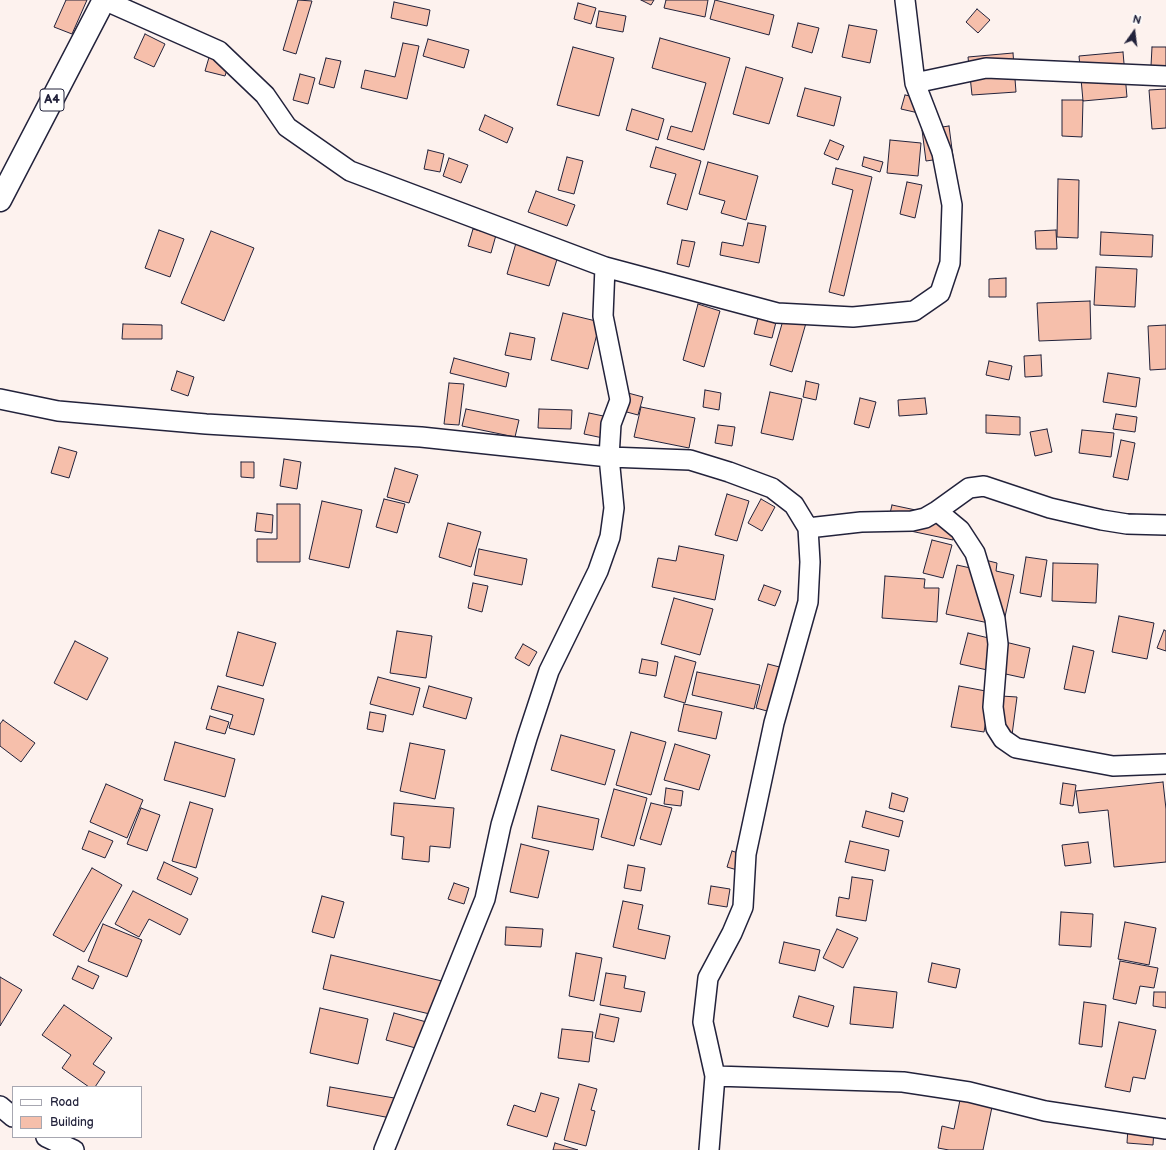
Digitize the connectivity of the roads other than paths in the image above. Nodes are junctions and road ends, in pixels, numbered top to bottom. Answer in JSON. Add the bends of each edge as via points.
{"nodes":[{"id":1,"x":104,"y":0,"type":"edge"},
{"id":2,"x":904,"y":0,"type":"edge"},
{"id":3,"x":1166,"y":76,"type":"edge"},
{"id":4,"x":915,"y":83,"type":"junction"},
{"id":5,"x":0,"y":200,"type":"edge"},
{"id":6,"x":605,"y":267,"type":"junction"},
{"id":7,"x":0,"y":399,"type":"edge"},
{"id":8,"x":609,"y":457,"type":"junction"},
{"id":9,"x":937,"y":511,"type":"junction"},
{"id":10,"x":1166,"y":525,"type":"edge"},
{"id":11,"x":808,"y":528,"type":"junction"},
{"id":12,"x":1166,"y":764,"type":"edge"},
{"id":13,"x":715,"y":1076,"type":"junction"},
{"id":14,"x":0,"y":1106,"type":"edge"},
{"id":15,"x":12,"y":1116,"type":"edge"},
{"id":16,"x":1166,"y":1129,"type":"edge"},
{"id":17,"x":48,"y":1138,"type":"edge"},
{"id":18,"x":74,"y":1150,"type":"edge"},
{"id":19,"x":384,"y":1150,"type":"edge"},
{"id":20,"x":709,"y":1150,"type":"edge"}],
"edges":[{"from":1,"to":5,"type":"highway","number":"A4"},
{"from":1,"to":6,"type":"street","via":[[219,51],[265,95],[287,127],[350,171]]},
{"from":2,"to":4,"type":"street"},
{"from":3,"to":4,"type":"street","via":[[986,68]]},
{"from":4,"to":6,"type":"street","via":[[942,153],[952,205],[948,271],[940,293],[914,311],[852,317],[777,313]]},
{"from":6,"to":8,"type":"street","via":[[603,316],[620,400],[611,424]]},
{"from":7,"to":8,"type":"street","via":[[58,411],[206,424],[421,437]]},
{"from":8,"to":11,"type":"street","via":[[690,460],[729,472],[772,488],[794,505]]},
{"from":8,"to":19,"type":"street","via":[[614,508],[610,537],[598,572],[550,671],[501,825],[485,899]]},
{"from":9,"to":10,"type":"street","via":[[969,488],[984,486],[1050,508],[1102,520],[1127,524]]},
{"from":9,"to":11,"type":"street","via":[[925,518],[912,521],[861,522]]},
{"from":9,"to":12,"type":"street","via":[[960,530],[976,553],[998,644],[993,707],[996,728],[1003,739],[1016,748],[1113,766]]},
{"from":11,"to":13,"type":"street","via":[[808,602],[774,723],[746,854],[742,907],[732,933],[708,978],[702,1022]]},
{"from":13,"to":16,"type":"street","via":[[903,1082],[969,1092],[1045,1111]]},
{"from":13,"to":20,"type":"street"},
{"from":14,"to":15,"type":"street"},
{"from":17,"to":18,"type":"street"}]}
